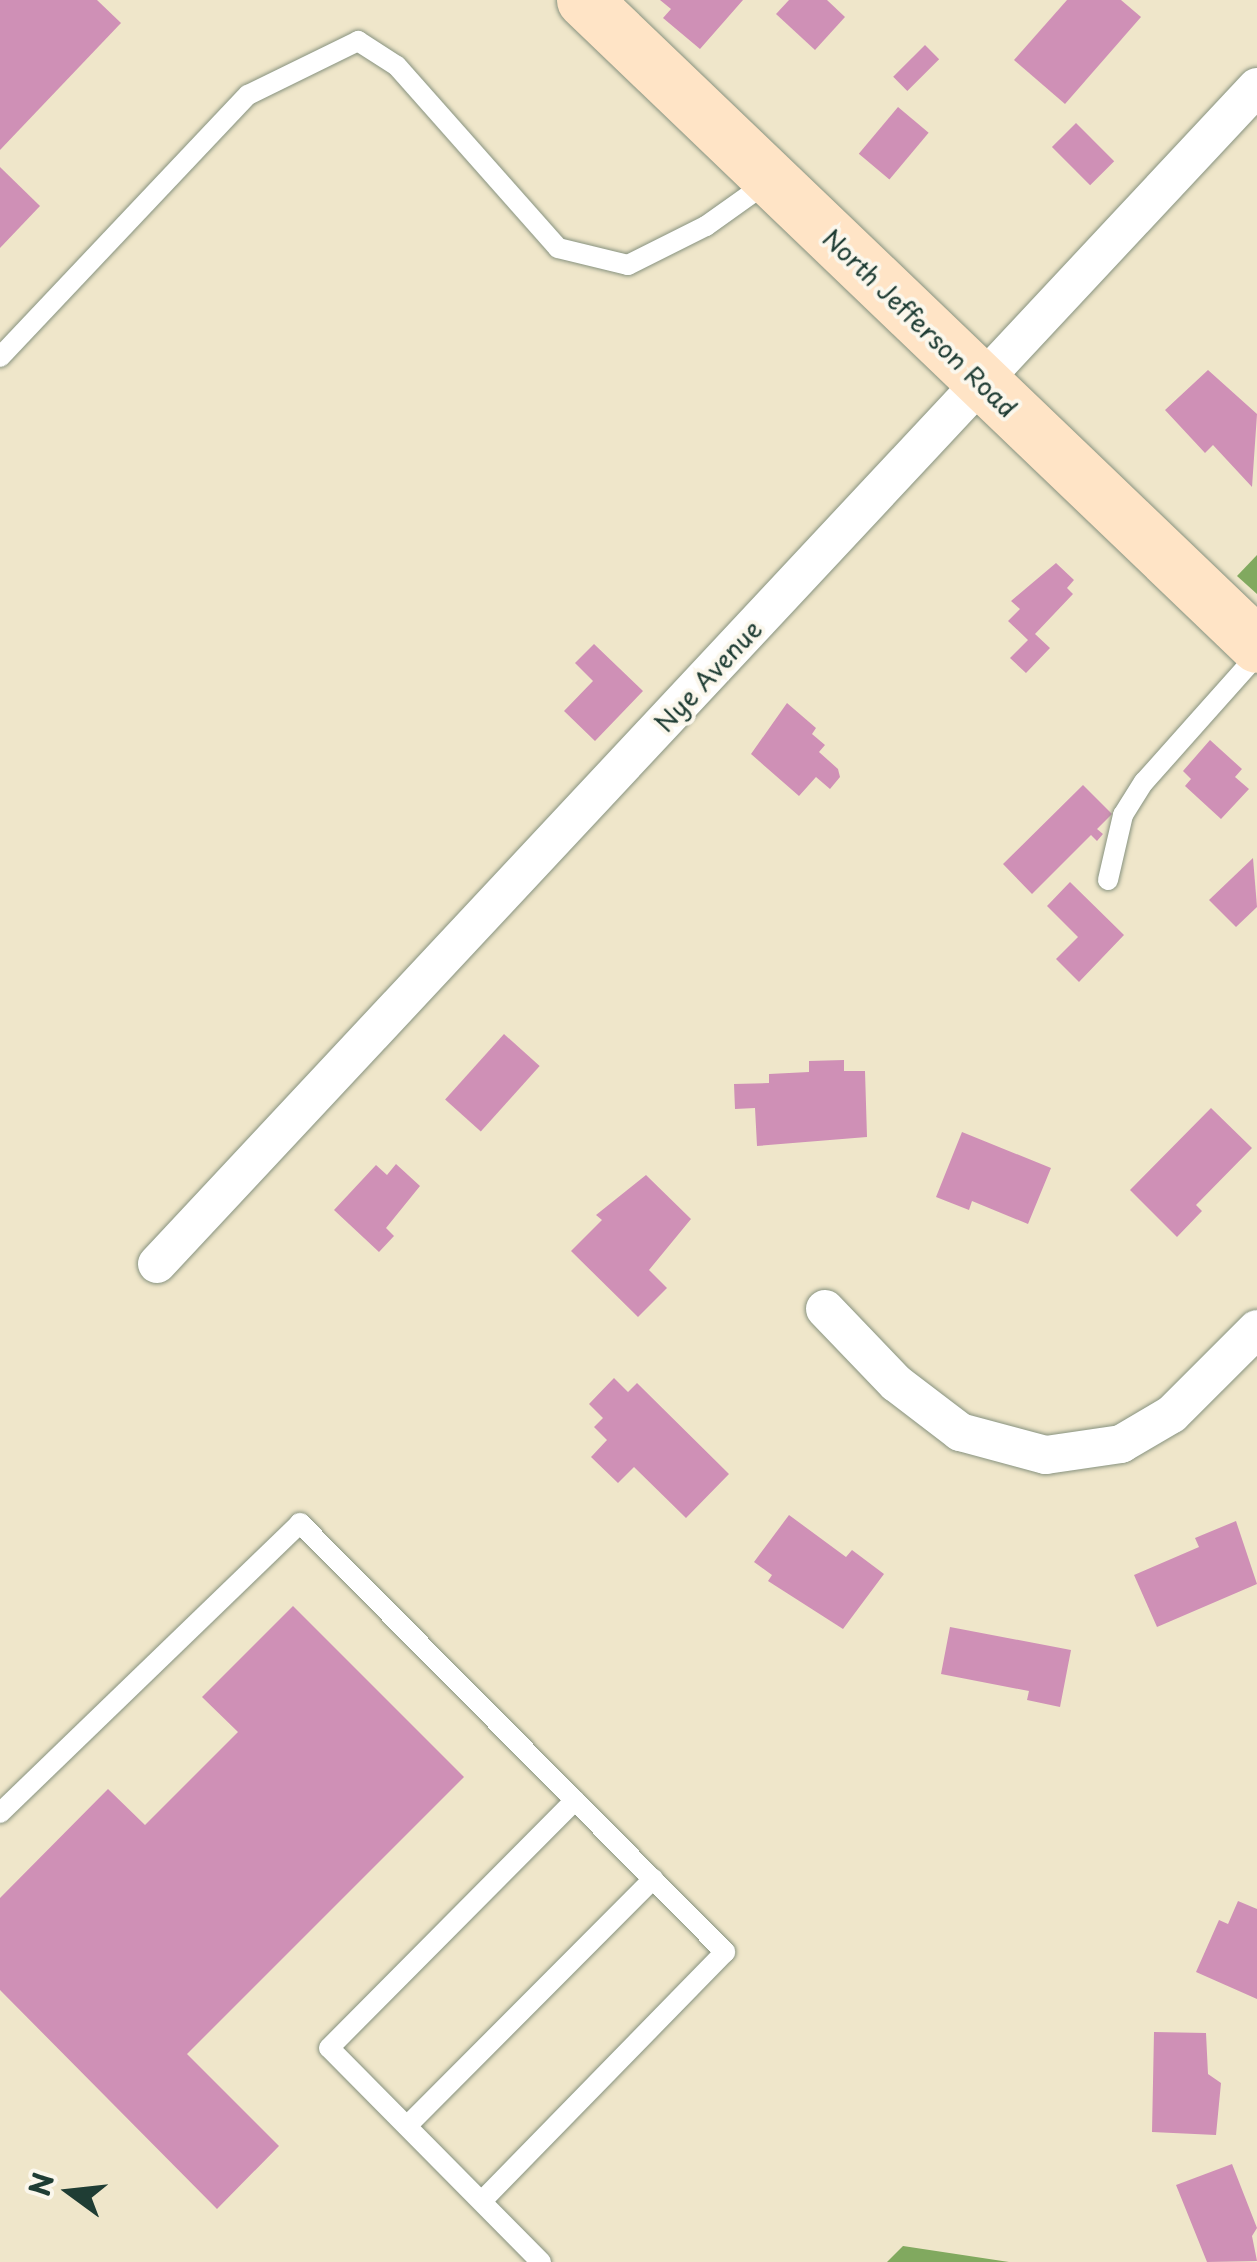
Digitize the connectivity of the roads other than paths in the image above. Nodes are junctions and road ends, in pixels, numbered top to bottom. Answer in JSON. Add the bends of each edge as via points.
{"nodes":[{"id":1,"x":584,"y":0,"type":"edge"},
{"id":2,"x":1257,"y":86,"type":"edge"},
{"id":3,"x":770,"y":180,"type":"junction"},
{"id":4,"x":0,"y":357,"type":"edge"},
{"id":5,"x":979,"y":381,"type":"junction"},
{"id":6,"x":1257,"y":645,"type":"edge"},
{"id":7,"x":1257,"y":655,"type":"edge"},
{"id":8,"x":1108,"y":880,"type":"dead end"},
{"id":9,"x":157,"y":1264,"type":"dead end"},
{"id":10,"x":826,"y":1309,"type":"dead end"},
{"id":11,"x":1257,"y":1329,"type":"edge"},
{"id":12,"x":575,"y":1800,"type":"junction"},
{"id":13,"x":0,"y":1813,"type":"edge"},
{"id":14,"x":653,"y":1879,"type":"junction"},
{"id":15,"x":407,"y":2126,"type":"junction"},
{"id":16,"x":482,"y":2202,"type":"junction"},
{"id":17,"x":540,"y":2262,"type":"edge"}],
"edges":[{"from":1,"to":3,"type":"street","name":"North Jefferson Road"},
{"from":2,"to":5,"type":"street","name":"Nye Avenue"},
{"from":3,"to":4,"type":"lane","via":[[706,226],[628,265],[558,248],[396,66],[358,42],[248,95]]},
{"from":3,"to":5,"type":"street","name":"North Jefferson Road"},
{"from":5,"to":6,"type":"street","name":"North Jefferson Road"},
{"from":5,"to":9,"type":"street","name":"Nye Avenue","via":[[386,1026]]},
{"from":7,"to":8,"type":"lane","via":[[1123,815]]},
{"from":10,"to":11,"type":"street","via":[[896,1384],[960,1432],[1046,1454],[1121,1444],[1172,1414]]},
{"from":12,"to":13,"type":"lane","via":[[300,1523]]},
{"from":12,"to":14,"type":"lane"},
{"from":12,"to":15,"type":"lane","via":[[329,2048]]},
{"from":14,"to":15,"type":"lane"},
{"from":14,"to":16,"type":"lane","via":[[725,1952]]},
{"from":15,"to":16,"type":"lane"},
{"from":16,"to":17,"type":"lane"}]}
